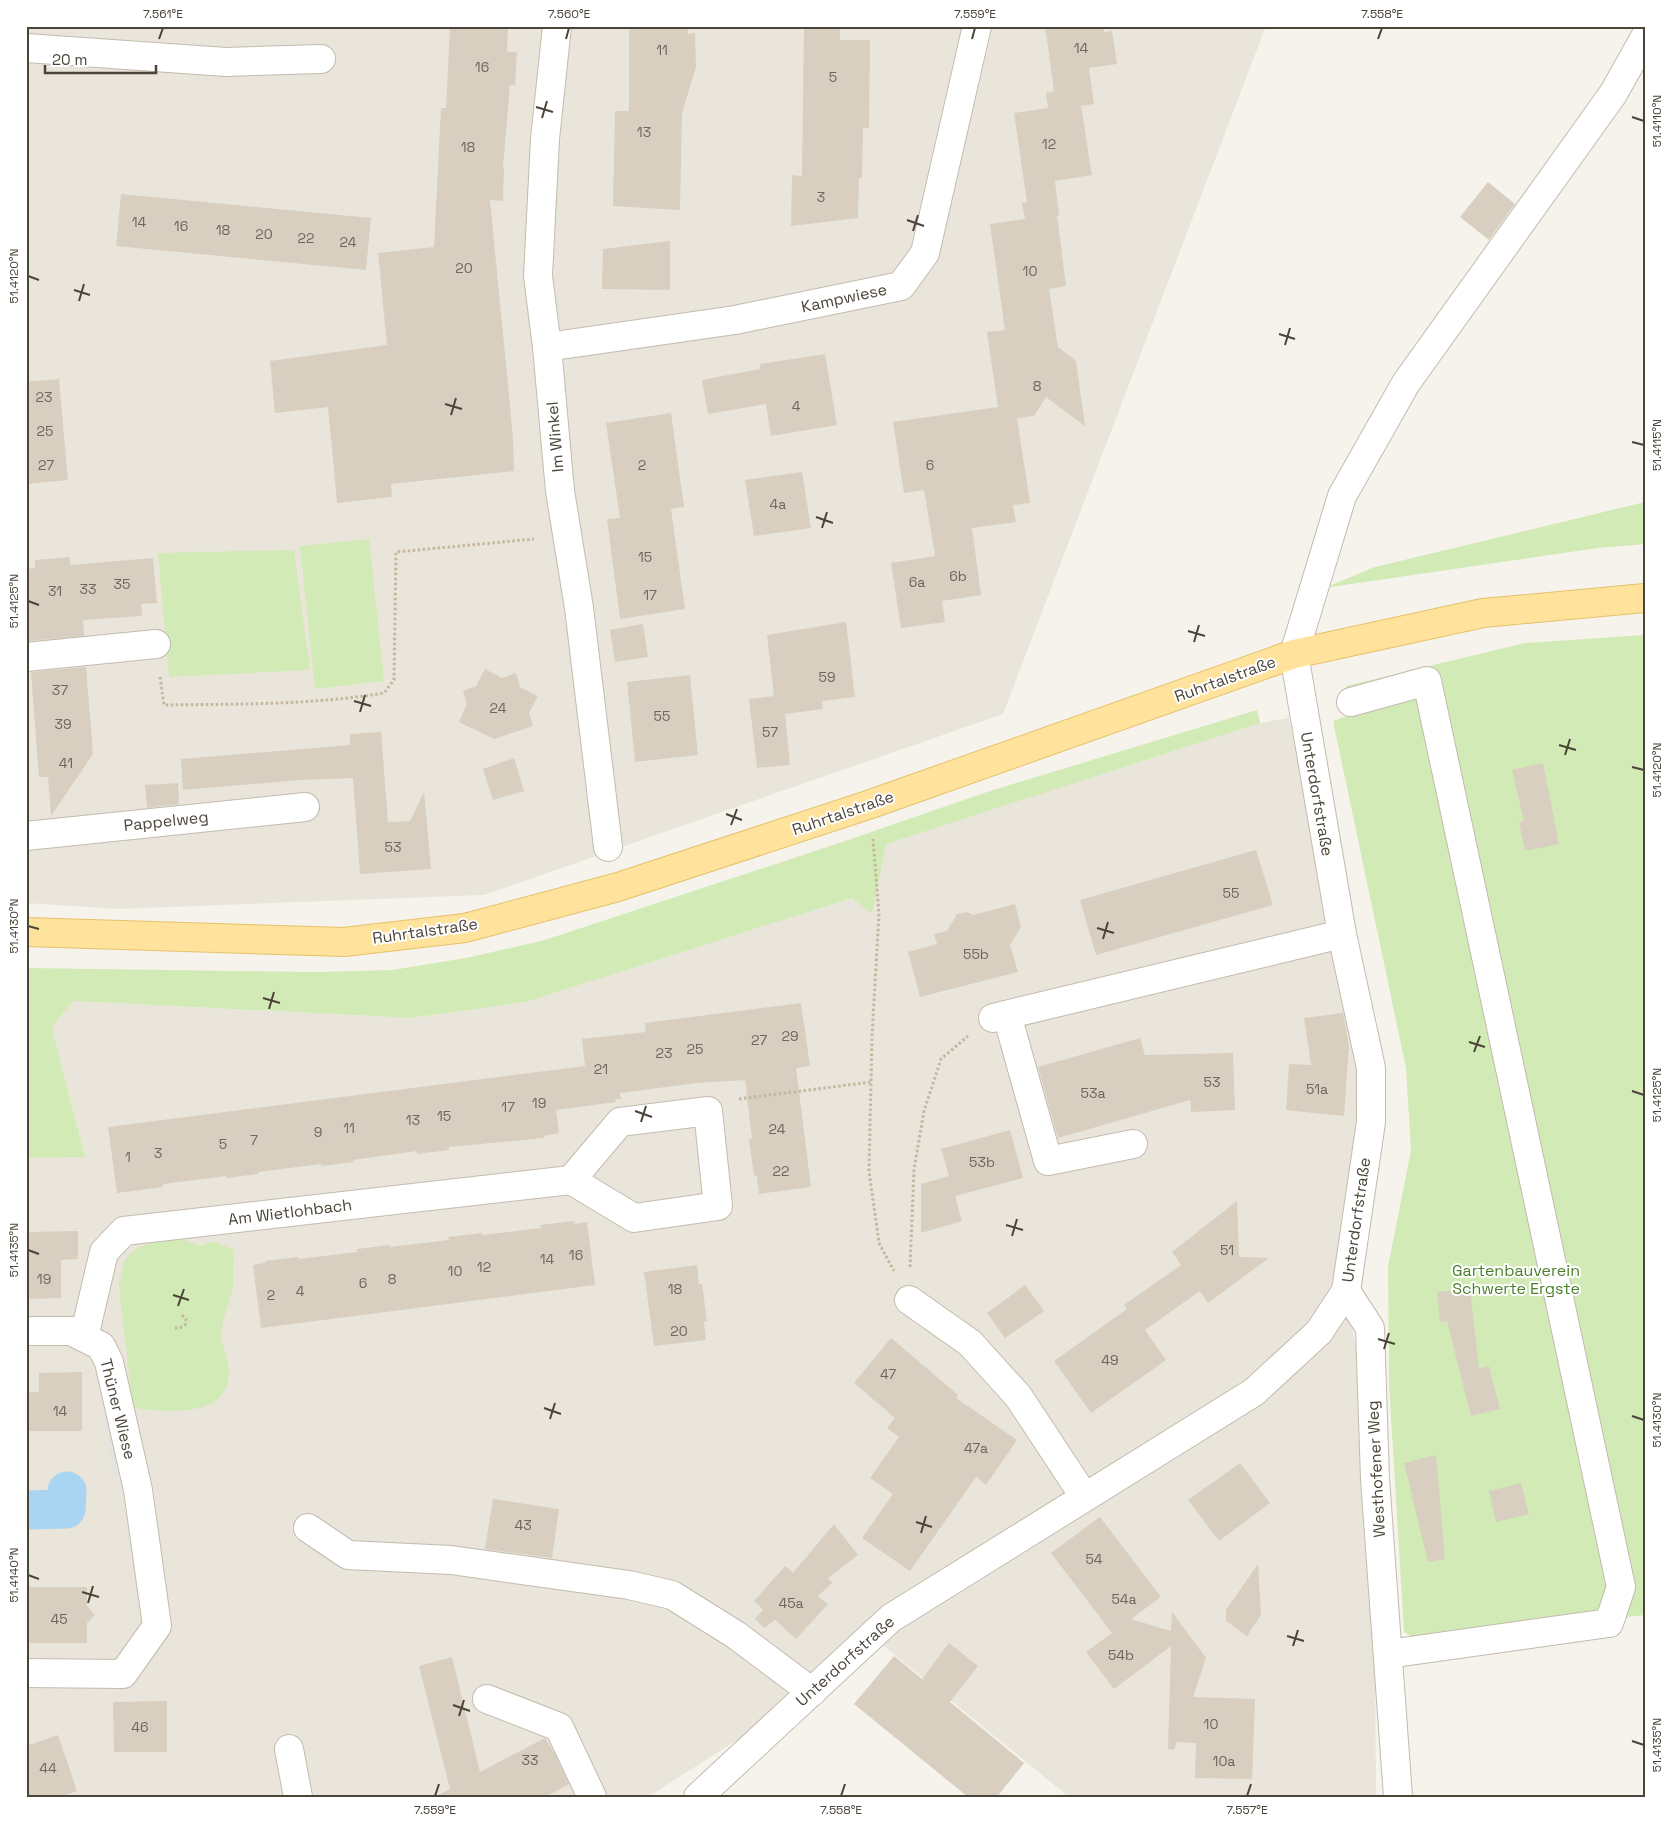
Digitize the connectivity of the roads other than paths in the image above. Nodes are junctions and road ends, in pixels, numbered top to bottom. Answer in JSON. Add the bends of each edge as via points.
{"nodes":[{"id":1,"x":557,"y":26,"type":"edge"},
{"id":2,"x":977,"y":26,"type":"edge"},
{"id":3,"x":1645,"y":37,"type":"edge"},
{"id":4,"x":26,"y":48,"type":"edge"},
{"id":5,"x":320,"y":58,"type":"dead end"},
{"id":6,"x":547,"y":347,"type":"junction"},
{"id":7,"x":1645,"y":598,"type":"edge"},
{"id":8,"x":156,"y":644,"type":"road end"},
{"id":9,"x":1294,"y":654,"type":"junction"},
{"id":10,"x":26,"y":657,"type":"edge"},
{"id":11,"x":1351,"y":702,"type":"dead end"},
{"id":12,"x":305,"y":807,"type":"dead end"},
{"id":13,"x":26,"y":836,"type":"edge"},
{"id":14,"x":608,"y":846,"type":"dead end"},
{"id":15,"x":26,"y":932,"type":"edge"},
{"id":16,"x":1342,"y":934,"type":"junction"},
{"id":17,"x":1133,"y":1144,"type":"dead end"},
{"id":18,"x":571,"y":1180,"type":"junction"},
{"id":19,"x":1346,"y":1291,"type":"junction"},
{"id":20,"x":909,"y":1300,"type":"road end"},
{"id":21,"x":26,"y":1331,"type":"edge"},
{"id":22,"x":84,"y":1337,"type":"junction"},
{"id":23,"x":1084,"y":1496,"type":"junction"},
{"id":24,"x":308,"y":1528,"type":"dead end"},
{"id":25,"x":1388,"y":1654,"type":"junction"},
{"id":26,"x":26,"y":1673,"type":"edge"},
{"id":27,"x":812,"y":1692,"type":"junction"},
{"id":28,"x":487,"y":1699,"type":"dead end"},
{"id":29,"x":289,"y":1750,"type":"dead end"},
{"id":30,"x":298,"y":1797,"type":"edge"},
{"id":31,"x":592,"y":1797,"type":"edge"},
{"id":32,"x":698,"y":1797,"type":"edge"},
{"id":33,"x":1398,"y":1797,"type":"edge"}],
"edges":[{"from":1,"to":6,"type":"street","name":"Im Winkel","via":[[545,139],[538,276]]},
{"from":2,"to":6,"type":"street","name":"Kampwiese","via":[[925,253],[901,286],[735,320]]},
{"from":3,"to":9,"type":"street","via":[[1613,94],[1406,383],[1342,496]]},
{"from":4,"to":5,"type":"street","via":[[226,62]]},
{"from":6,"to":14,"type":"street","name":"Im Winkel","via":[[560,491],[579,608]]},
{"from":7,"to":9,"type":"main road","name":"Ruhrtalstraße","via":[[1483,613]]},
{"from":8,"to":10,"type":"street"},
{"from":9,"to":15,"type":"main road","name":"Ruhrtalstraße","via":[[868,805],[618,887],[465,928],[344,942]]},
{"from":9,"to":16,"type":"street","name":"Unterdorfstraße"},
{"from":11,"to":25,"type":"street","via":[[1427,681],[1621,1587],[1609,1624]]},
{"from":12,"to":13,"type":"street","name":"Pappelweg"},
{"from":16,"to":17,"type":"street","via":[[1000,1017],[1048,1161]]},
{"from":16,"to":19,"type":"street","name":"Unterdorfstraße","via":[[1371,1077],[1371,1122]]},
{"from":18,"to":18,"type":"street","via":[[620,1122],[708,1111],[718,1206],[634,1218]]},
{"from":18,"to":22,"type":"street","name":"Am Wietlohbach","via":[[124,1231],[104,1252]]},
{"from":19,"to":23,"type":"street","name":"Unterdorfstraße","via":[[1319,1332],[1254,1392]]},
{"from":19,"to":25,"type":"street","name":"Westhofener Weg","via":[[1370,1328],[1375,1479]]},
{"from":20,"to":23,"type":"street","via":[[970,1343],[1018,1396]]},
{"from":21,"to":22,"type":"street","name":"Thüner Wiese","via":[[70,1330]]},
{"from":22,"to":26,"type":"street","name":"Thüner Wiese","via":[[101,1346],[109,1362],[138,1490],[157,1626],[124,1674]]},
{"from":23,"to":27,"type":"street","name":"Unterdorfstraße","via":[[891,1618]]},
{"from":24,"to":27,"type":"street","via":[[348,1555],[451,1560],[629,1585],[672,1595],[736,1635]]},
{"from":25,"to":33,"type":"street","name":"Westhofener Weg"},
{"from":27,"to":32,"type":"street","name":"Unterdorfstraße"},
{"from":28,"to":31,"type":"street","via":[[559,1727]]},
{"from":29,"to":30,"type":"street"}]}
